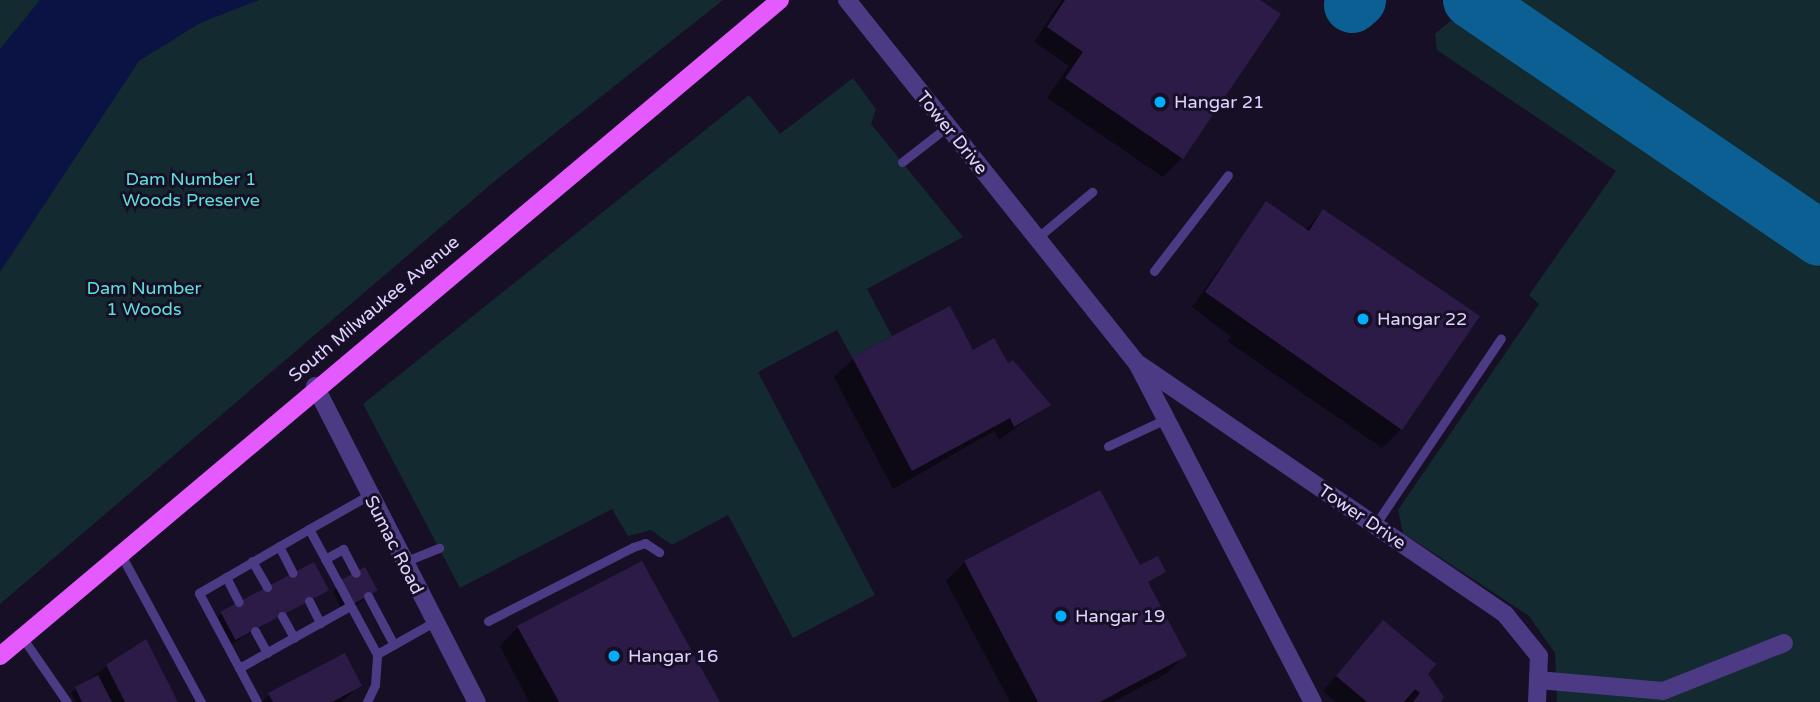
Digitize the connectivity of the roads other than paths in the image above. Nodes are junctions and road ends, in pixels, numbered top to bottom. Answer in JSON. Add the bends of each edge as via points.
{"nodes":[{"id":1,"x":780,"y":0,"type":"edge"},
{"id":2,"x":847,"y":0,"type":"edge"},
{"id":3,"x":947,"y":127,"type":"junction"},
{"id":4,"x":902,"y":162,"type":"dead end"},
{"id":5,"x":1228,"y":175,"type":"dead end"},
{"id":6,"x":1092,"y":192,"type":"dead end"},
{"id":7,"x":1037,"y":238,"type":"junction"},
{"id":8,"x":1154,"y":271,"type":"dead end"},
{"id":9,"x":1501,"y":338,"type":"dead end"},
{"id":10,"x":1137,"y":363,"type":"junction"},
{"id":11,"x":315,"y":386,"type":"junction"},
{"id":12,"x":1166,"y":419,"type":"junction"},
{"id":13,"x":1108,"y":446,"type":"dead end"},
{"id":14,"x":369,"y":495,"type":"junction"},
{"id":15,"x":1375,"y":526,"type":"junction"},
{"id":16,"x":309,"y":529,"type":"junction"},
{"id":17,"x":279,"y":547,"type":"junction"},
{"id":18,"x":439,"y":548,"type":"dead end"},
{"id":19,"x":659,"y":551,"type":"dead end"},
{"id":20,"x":120,"y":553,"type":"junction"},
{"id":21,"x":325,"y":559,"type":"junction"},
{"id":22,"x":252,"y":561,"type":"junction"},
{"id":23,"x":404,"y":562,"type":"junction"},
{"id":24,"x":293,"y":573,"type":"dead end"},
{"id":25,"x":356,"y":573,"type":"dead end"},
{"id":26,"x":226,"y":576,"type":"junction"},
{"id":27,"x":267,"y":587,"type":"dead end"},
{"id":28,"x":369,"y":596,"type":"dead end"},
{"id":29,"x":309,"y":601,"type":"dead end"},
{"id":30,"x":239,"y":602,"type":"dead end"},
{"id":31,"x":350,"y":606,"type":"junction"},
{"id":32,"x":282,"y":616,"type":"dead end"},
{"id":33,"x":488,"y":621,"type":"dead end"},
{"id":34,"x":435,"y":622,"type":"junction"},
{"id":35,"x":320,"y":623,"type":"junction"},
{"id":36,"x":255,"y":631,"type":"dead end"},
{"id":37,"x":22,"y":637,"type":"junction"},
{"id":38,"x":293,"y":638,"type":"junction"},
{"id":39,"x":1784,"y":643,"type":"dead end"},
{"id":40,"x":394,"y":645,"type":"junction"},
{"id":41,"x":267,"y":653,"type":"junction"},
{"id":42,"x":377,"y":654,"type":"junction"},
{"id":43,"x":0,"y":656,"type":"edge"},
{"id":44,"x":239,"y":668,"type":"junction"},
{"id":45,"x":1538,"y":680,"type":"junction"},
{"id":46,"x":67,"y":702,"type":"edge"},
{"id":47,"x":201,"y":702,"type":"edge"},
{"id":48,"x":257,"y":702,"type":"edge"},
{"id":49,"x":366,"y":702,"type":"edge"},
{"id":50,"x":477,"y":702,"type":"edge"},
{"id":51,"x":1313,"y":702,"type":"edge"},
{"id":52,"x":1537,"y":702,"type":"edge"}],
"edges":[{"from":1,"to":11,"type":"main road","name":"South Milwaukee Avenue"},
{"from":2,"to":3,"type":"street","name":"Tower Drive"},
{"from":3,"to":4,"type":"lane"},
{"from":3,"to":7,"type":"street","name":"Tower Drive"},
{"from":5,"to":8,"type":"lane"},
{"from":6,"to":7,"type":"lane"},
{"from":7,"to":10,"type":"street","name":"Tower Drive"},
{"from":9,"to":15,"type":"lane"},
{"from":10,"to":12,"type":"street","name":"Tower Drive"},
{"from":10,"to":15,"type":"street","name":"Tower Drive"},
{"from":11,"to":14,"type":"street","name":"Sumac Road"},
{"from":11,"to":20,"type":"main road","name":"South Milwaukee Avenue"},
{"from":12,"to":13,"type":"lane"},
{"from":12,"to":51,"type":"street","name":"Tower Drive"},
{"from":14,"to":16,"type":"lane"},
{"from":14,"to":23,"type":"street","name":"Sumac Road"},
{"from":15,"to":45,"type":"street","name":"Tower Drive","via":[[1505,614],[1539,656]]},
{"from":16,"to":17,"type":"lane"},
{"from":16,"to":21,"type":"lane"},
{"from":17,"to":22,"type":"lane"},
{"from":17,"to":24,"type":"lane"},
{"from":18,"to":23,"type":"lane"},
{"from":19,"to":33,"type":"lane","via":[[645,543],[633,547]]},
{"from":20,"to":37,"type":"main road","name":"South Milwaukee Avenue"},
{"from":20,"to":47,"type":"lane"},
{"from":21,"to":25,"type":"lane","via":[[343,549]]},
{"from":21,"to":31,"type":"lane"},
{"from":22,"to":26,"type":"lane"},
{"from":22,"to":27,"type":"lane"},
{"from":23,"to":34,"type":"street","name":"Sumac Road"},
{"from":26,"to":30,"type":"lane"},
{"from":26,"to":44,"type":"lane","via":[[199,593]]},
{"from":28,"to":40,"type":"lane"},
{"from":29,"to":35,"type":"lane"},
{"from":31,"to":35,"type":"lane"},
{"from":31,"to":42,"type":"lane"},
{"from":32,"to":38,"type":"lane"},
{"from":34,"to":40,"type":"lane"},
{"from":34,"to":50,"type":"street","name":"Sumac Road"},
{"from":35,"to":38,"type":"lane"},
{"from":36,"to":41,"type":"lane"},
{"from":37,"to":43,"type":"main road","name":"South Milwaukee Avenue"},
{"from":37,"to":46,"type":"lane"},
{"from":38,"to":41,"type":"lane"},
{"from":39,"to":45,"type":"street","via":[[1662,691]]},
{"from":40,"to":42,"type":"lane"},
{"from":41,"to":44,"type":"lane"},
{"from":42,"to":49,"type":"lane","via":[[374,690]]},
{"from":44,"to":48,"type":"lane"},
{"from":45,"to":52,"type":"street","name":"Tower Drive"}]}
